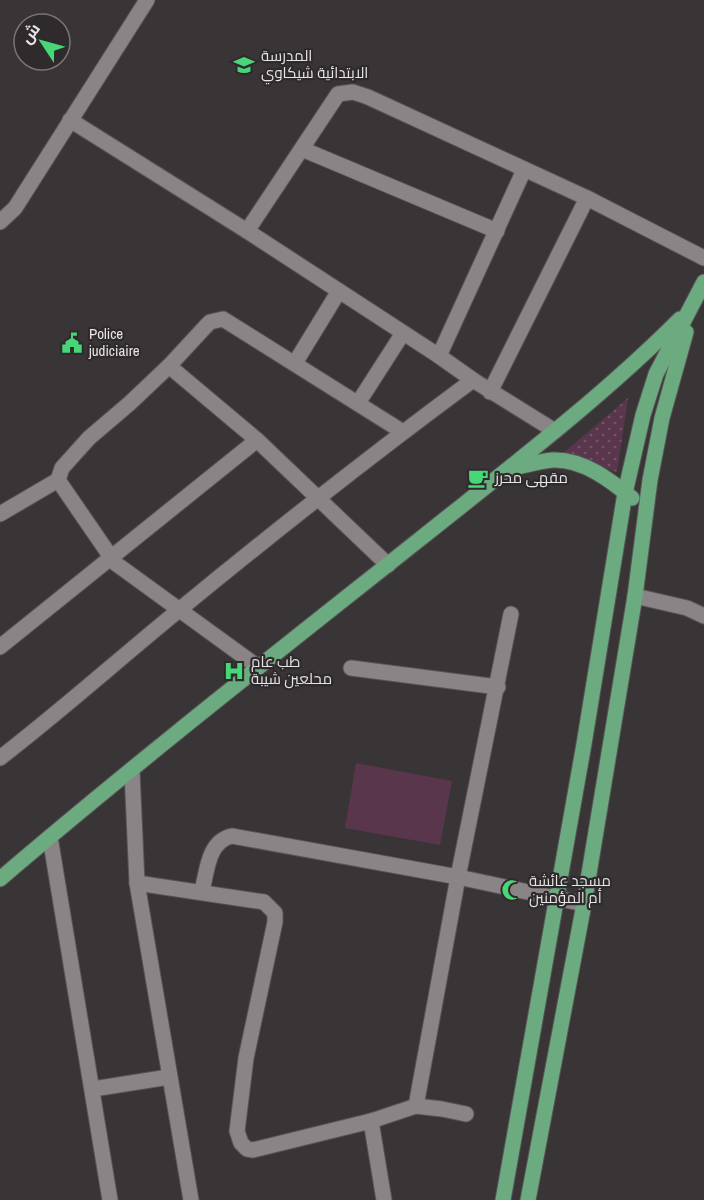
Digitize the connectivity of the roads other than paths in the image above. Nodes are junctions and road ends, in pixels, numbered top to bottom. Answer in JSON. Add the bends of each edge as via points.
{"nodes":[{"id":1,"x":147,"y":0,"type":"edge"},
{"id":2,"x":70,"y":120,"type":"junction"},
{"id":3,"x":302,"y":149,"type":"junction"},
{"id":4,"x":524,"y":170,"type":"junction"},
{"id":5,"x":587,"y":198,"type":"junction"},
{"id":6,"x":0,"y":222,"type":"edge"},
{"id":7,"x":247,"y":231,"type":"junction"},
{"id":8,"x":497,"y":231,"type":"junction"},
{"id":9,"x":704,"y":258,"type":"edge"},
{"id":10,"x":704,"y":282,"type":"edge"},
{"id":11,"x":339,"y":291,"type":"junction"},
{"id":12,"x":693,"y":306,"type":"junction"},
{"id":13,"x":403,"y":333,"type":"junction"},
{"id":14,"x":439,"y":356,"type":"junction"},
{"id":15,"x":295,"y":363,"type":"junction"},
{"id":16,"x":169,"y":366,"type":"junction"},
{"id":17,"x":473,"y":380,"type":"junction"},
{"id":18,"x":490,"y":392,"type":"junction"},
{"id":19,"x":358,"y":403,"type":"junction"},
{"id":20,"x":555,"y":431,"type":"junction"},
{"id":21,"x":403,"y":432,"type":"junction"},
{"id":22,"x":257,"y":440,"type":"junction"},
{"id":23,"x":508,"y":469,"type":"junction"},
{"id":24,"x":58,"y":480,"type":"junction"},
{"id":25,"x":625,"y":493,"type":"junction"},
{"id":26,"x":317,"y":499,"type":"junction"},
{"id":27,"x":645,"y":509,"type":"junction"},
{"id":28,"x":0,"y":514,"type":"edge"},
{"id":29,"x":111,"y":558,"type":"junction"},
{"id":30,"x":388,"y":565,"type":"junction"},
{"id":31,"x":635,"y":596,"type":"junction"},
{"id":32,"x":179,"y":610,"type":"junction"},
{"id":33,"x":511,"y":614,"type":"dead end"},
{"id":34,"x":704,"y":616,"type":"edge"},
{"id":35,"x":0,"y":647,"type":"edge"},
{"id":36,"x":258,"y":668,"type":"junction"},
{"id":37,"x":351,"y":668,"type":"dead end"},
{"id":38,"x":498,"y":687,"type":"junction"},
{"id":39,"x":584,"y":744,"type":"junction"},
{"id":40,"x":609,"y":750,"type":"junction"},
{"id":41,"x":0,"y":758,"type":"edge"},
{"id":42,"x":132,"y":771,"type":"junction"},
{"id":43,"x":50,"y":837,"type":"junction"},
{"id":44,"x":458,"y":877,"type":"junction"},
{"id":45,"x":0,"y":879,"type":"edge"},
{"id":46,"x":137,"y":883,"type":"junction"},
{"id":47,"x":202,"y":891,"type":"junction"},
{"id":48,"x":555,"y":898,"type":"junction"},
{"id":49,"x":584,"y":904,"type":"junction"},
{"id":50,"x":169,"y":1077,"type":"junction"},
{"id":51,"x":93,"y":1089,"type":"junction"},
{"id":52,"x":416,"y":1106,"type":"junction"},
{"id":53,"x":466,"y":1114,"type":"dead end"},
{"id":54,"x":370,"y":1120,"type":"junction"},
{"id":55,"x":110,"y":1200,"type":"edge"},
{"id":56,"x":191,"y":1200,"type":"edge"},
{"id":57,"x":384,"y":1200,"type":"edge"},
{"id":58,"x":503,"y":1200,"type":"edge"},
{"id":59,"x":528,"y":1200,"type":"edge"}],
"edges":[{"from":1,"to":2,"type":"street"},
{"from":2,"to":6,"type":"street","via":[[15,208]]},
{"from":2,"to":7,"type":"street"},
{"from":3,"to":4,"type":"street","via":[[338,94],[353,92]]},
{"from":3,"to":7,"type":"street"},
{"from":3,"to":8,"type":"street"},
{"from":4,"to":5,"type":"street"},
{"from":4,"to":8,"type":"street"},
{"from":5,"to":9,"type":"street"},
{"from":5,"to":18,"type":"street"},
{"from":7,"to":11,"type":"street"},
{"from":8,"to":14,"type":"street"},
{"from":10,"to":12,"type":"main road"},
{"from":11,"to":13,"type":"street"},
{"from":11,"to":15,"type":"street"},
{"from":12,"to":20,"type":"main road","via":[[624,373]]},
{"from":12,"to":25,"type":"main road","via":[[657,374]]},
{"from":12,"to":27,"type":"main road","via":[[662,418]]},
{"from":13,"to":14,"type":"street"},
{"from":13,"to":19,"type":"street"},
{"from":14,"to":17,"type":"street"},
{"from":15,"to":16,"type":"street","via":[[223,319],[210,322]]},
{"from":15,"to":19,"type":"street"},
{"from":16,"to":22,"type":"street"},
{"from":16,"to":24,"type":"street","via":[[89,438],[62,468]]},
{"from":17,"to":18,"type":"street"},
{"from":17,"to":21,"type":"street"},
{"from":18,"to":20,"type":"street"},
{"from":19,"to":21,"type":"street"},
{"from":20,"to":23,"type":"main road"},
{"from":21,"to":26,"type":"street"},
{"from":22,"to":26,"type":"street"},
{"from":22,"to":29,"type":"street"},
{"from":23,"to":25,"type":"main road","via":[[566,461],[596,472]]},
{"from":23,"to":30,"type":"main road"},
{"from":24,"to":28,"type":"street"},
{"from":24,"to":29,"type":"street"},
{"from":25,"to":27,"type":"main road"},
{"from":25,"to":39,"type":"main road"},
{"from":26,"to":30,"type":"street"},
{"from":26,"to":32,"type":"street"},
{"from":27,"to":31,"type":"main road"},
{"from":29,"to":32,"type":"street"},
{"from":29,"to":35,"type":"street"},
{"from":30,"to":36,"type":"main road"},
{"from":31,"to":34,"type":"street"},
{"from":31,"to":40,"type":"main road"},
{"from":32,"to":36,"type":"street"},
{"from":32,"to":41,"type":"street"},
{"from":33,"to":38,"type":"street"},
{"from":36,"to":42,"type":"main road"},
{"from":37,"to":38,"type":"street"},
{"from":38,"to":44,"type":"street"},
{"from":39,"to":40,"type":"main road"},
{"from":39,"to":48,"type":"main road"},
{"from":40,"to":49,"type":"main road"},
{"from":42,"to":43,"type":"main road"},
{"from":42,"to":46,"type":"street"},
{"from":43,"to":45,"type":"main road"},
{"from":43,"to":51,"type":"street"},
{"from":44,"to":47,"type":"street","via":[[232,836],[213,848]]},
{"from":44,"to":48,"type":"street"},
{"from":44,"to":52,"type":"street"},
{"from":46,"to":47,"type":"street"},
{"from":46,"to":50,"type":"street"},
{"from":47,"to":54,"type":"street","via":[[264,902],[275,913],[246,1058],[237,1131],[241,1143],[253,1150]]},
{"from":48,"to":49,"type":"street"},
{"from":48,"to":58,"type":"main road"},
{"from":49,"to":59,"type":"main road"},
{"from":50,"to":51,"type":"street"},
{"from":50,"to":56,"type":"street"},
{"from":51,"to":55,"type":"street"},
{"from":52,"to":53,"type":"street"},
{"from":52,"to":54,"type":"street"},
{"from":54,"to":57,"type":"street"}]}
